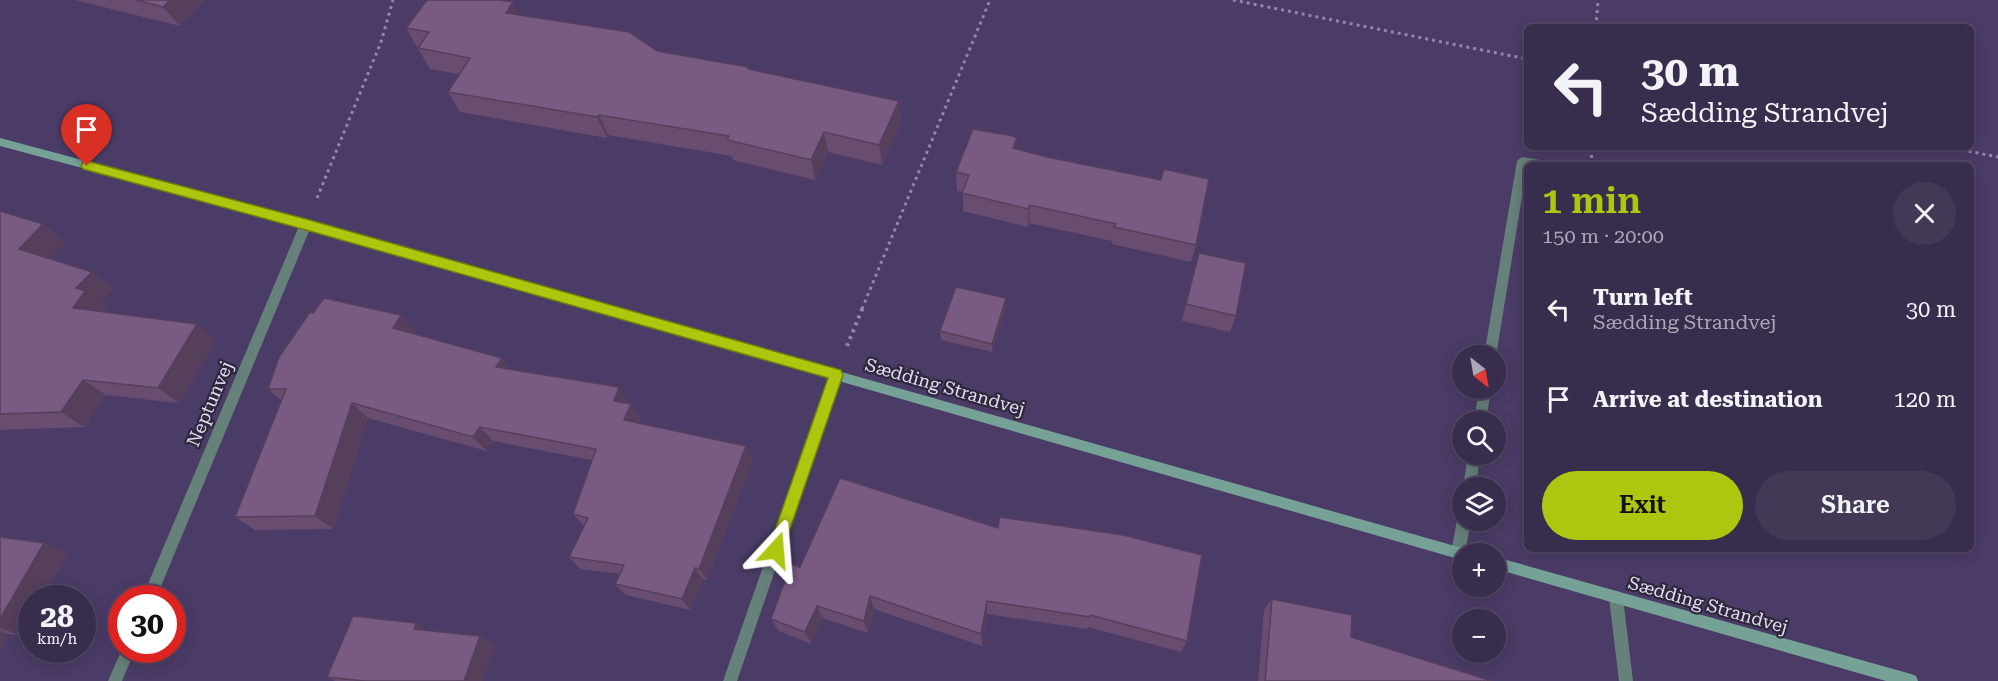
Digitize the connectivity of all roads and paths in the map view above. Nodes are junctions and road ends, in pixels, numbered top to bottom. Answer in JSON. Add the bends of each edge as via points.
{"nodes":[{"id":1,"x":393,"y":0,"type":"edge"},
{"id":2,"x":990,"y":0,"type":"edge"},
{"id":3,"x":1233,"y":0,"type":"edge"},
{"id":4,"x":1598,"y":0,"type":"edge"},
{"id":5,"x":1596,"y":24,"type":"edge"},
{"id":6,"x":1524,"y":58,"type":"edge"},
{"id":7,"x":0,"y":142,"type":"edge"},
{"id":8,"x":1962,"y":150,"type":"edge"},
{"id":9,"x":1998,"y":158,"type":"edge"},
{"id":10,"x":1528,"y":162,"type":"edge"},
{"id":11,"x":306,"y":224,"type":"junction"},
{"id":12,"x":1492,"y":345,"type":"edge"},
{"id":13,"x":836,"y":375,"type":"junction"},
{"id":14,"x":1452,"y":551,"type":"edge"},
{"id":15,"x":1506,"y":566,"type":"edge"},
{"id":16,"x":154,"y":585,"type":"edge"},
{"id":17,"x":1616,"y":598,"type":"junction"},
{"id":18,"x":123,"y":663,"type":"edge"},
{"id":19,"x":115,"y":681,"type":"edge"},
{"id":20,"x":730,"y":681,"type":"edge"},
{"id":21,"x":1626,"y":681,"type":"edge"},
{"id":22,"x":1911,"y":681,"type":"edge"}],
"edges":[{"from":1,"to":11,"type":"path","via":[[381,42]]},
{"from":2,"to":13,"type":"path"},
{"from":3,"to":6,"type":"path"},
{"from":4,"to":5,"type":"path"},
{"from":7,"to":11,"type":"street","name":"Sædding Strandvej"},
{"from":8,"to":9,"type":"path"},
{"from":10,"to":12,"type":"street","via":[[1522,161]]},
{"from":11,"to":13,"type":"street","name":"Sædding Strandvej"},
{"from":11,"to":16,"type":"street","name":"Neptunvej"},
{"from":13,"to":14,"type":"street","name":"Sædding Strandvej"},
{"from":13,"to":20,"type":"street"},
{"from":15,"to":17,"type":"street","name":"Sædding Strandvej"},
{"from":17,"to":21,"type":"street"},
{"from":17,"to":22,"type":"street","name":"Sædding Strandvej"},
{"from":18,"to":19,"type":"street"}]}
